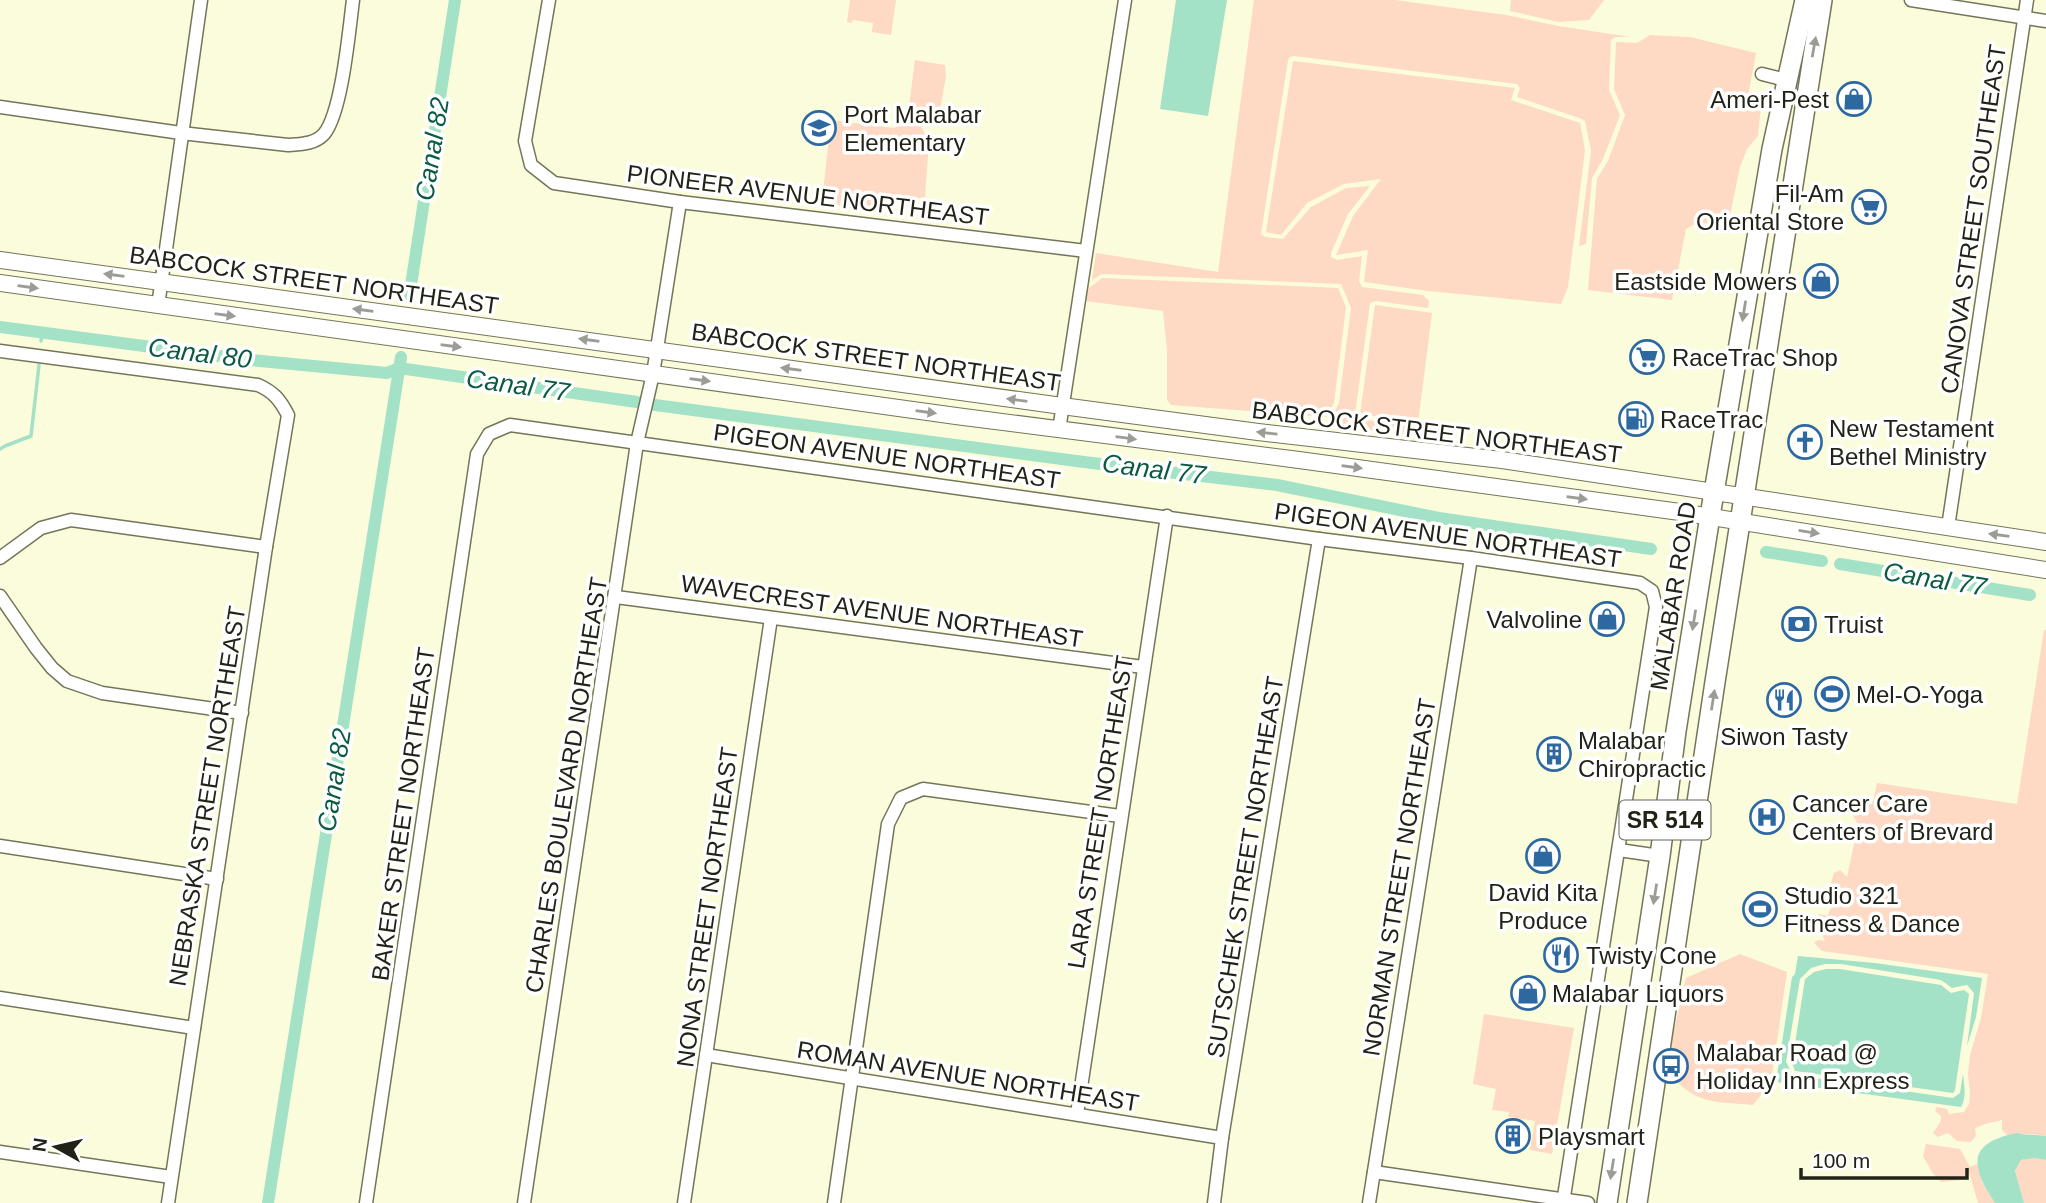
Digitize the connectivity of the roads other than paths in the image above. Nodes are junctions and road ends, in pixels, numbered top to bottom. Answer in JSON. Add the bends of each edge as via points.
{"nodes":[{"id":1,"x":201,"y":0,"type":"edge"},
{"id":2,"x":353,"y":0,"type":"edge"},
{"id":3,"x":549,"y":0,"type":"edge"},
{"id":4,"x":1125,"y":0,"type":"edge"},
{"id":5,"x":1805,"y":0,"type":"edge"},
{"id":6,"x":1822,"y":0,"type":"edge"},
{"id":7,"x":1911,"y":0,"type":"edge"},
{"id":8,"x":2027,"y":0,"type":"edge"},
{"id":9,"x":2024,"y":18,"type":"junction"},
{"id":10,"x":2046,"y":21,"type":"edge"},
{"id":11,"x":1762,"y":74,"type":"dead end"},
{"id":12,"x":1786,"y":80,"type":"junction"},
{"id":13,"x":0,"y":107,"type":"edge"},
{"id":14,"x":181,"y":133,"type":"junction"},
{"id":15,"x":1794,"y":174,"type":"junction"},
{"id":16,"x":680,"y":202,"type":"junction"},
{"id":17,"x":1086,"y":251,"type":"junction"},
{"id":18,"x":0,"y":260,"type":"edge"},
{"id":19,"x":161,"y":282,"type":"junction"},
{"id":20,"x":0,"y":283,"type":"edge"},
{"id":21,"x":158,"y":306,"type":"junction"},
{"id":22,"x":656,"y":350,"type":"junction"},
{"id":23,"x":0,"y":351,"type":"edge"},
{"id":24,"x":653,"y":374,"type":"junction"},
{"id":25,"x":1062,"y":406,"type":"junction"},
{"id":26,"x":1059,"y":430,"type":"junction"},
{"id":27,"x":489,"y":434,"type":"joint"},
{"id":28,"x":1334,"y":440,"type":"junction"},
{"id":29,"x":637,"y":443,"type":"junction"},
{"id":30,"x":1300,"y":460,"type":"junction"},
{"id":31,"x":1714,"y":492,"type":"junction"},
{"id":32,"x":1745,"y":497,"type":"junction"},
{"id":33,"x":1167,"y":516,"type":"junction"},
{"id":34,"x":1710,"y":516,"type":"junction"},
{"id":35,"x":1742,"y":521,"type":"junction"},
{"id":36,"x":1948,"y":527,"type":"junction"},
{"id":37,"x":1319,"y":538,"type":"junction"},
{"id":38,"x":2046,"y":541,"type":"edge"},
{"id":39,"x":266,"y":547,"type":"junction"},
{"id":40,"x":0,"y":558,"type":"edge"},
{"id":41,"x":1471,"y":558,"type":"junction"},
{"id":42,"x":2046,"y":570,"type":"edge"},
{"id":43,"x":0,"y":596,"type":"edge"},
{"id":44,"x":616,"y":597,"type":"junction"},
{"id":45,"x":771,"y":618,"type":"junction"},
{"id":46,"x":1143,"y":667,"type":"junction"},
{"id":47,"x":242,"y":713,"type":"junction"},
{"id":48,"x":1120,"y":816,"type":"junction"},
{"id":49,"x":0,"y":846,"type":"edge"},
{"id":50,"x":1619,"y":850,"type":"junction"},
{"id":51,"x":1660,"y":856,"type":"junction"},
{"id":52,"x":217,"y":879,"type":"junction"},
{"id":53,"x":1682,"y":907,"type":"junction"},
{"id":54,"x":0,"y":998,"type":"edge"},
{"id":55,"x":194,"y":1028,"type":"junction"},
{"id":56,"x":706,"y":1055,"type":"junction"},
{"id":57,"x":852,"y":1080,"type":"junction"},
{"id":58,"x":1076,"y":1114,"type":"junction"},
{"id":59,"x":1222,"y":1138,"type":"junction"},
{"id":60,"x":0,"y":1152,"type":"edge"},
{"id":61,"x":1374,"y":1172,"type":"junction"},
{"id":62,"x":171,"y":1177,"type":"junction"},
{"id":63,"x":1563,"y":1201,"type":"edge"},
{"id":64,"x":167,"y":1203,"type":"edge"},
{"id":65,"x":366,"y":1203,"type":"edge"},
{"id":66,"x":523,"y":1203,"type":"edge"},
{"id":67,"x":684,"y":1203,"type":"edge"},
{"id":68,"x":834,"y":1203,"type":"edge"},
{"id":69,"x":1214,"y":1203,"type":"edge"},
{"id":70,"x":1369,"y":1203,"type":"edge"},
{"id":71,"x":1588,"y":1203,"type":"edge"},
{"id":72,"x":1606,"y":1203,"type":"edge"},
{"id":73,"x":1637,"y":1203,"type":"edge"}],
"edges":[{"from":1,"to":14,"type":"street"},
{"from":2,"to":14,"type":"street","via":[[337,106],[324,134],[315,141],[288,145]]},
{"from":3,"to":16,"type":"street","name":"PIONEER AVENUE NORTHEAST","via":[[525,141],[531,165],[554,183]]},
{"from":4,"to":17,"type":"street"},
{"from":5,"to":12,"type":"main road","name":"MALABAR ROAD","number":"SR 514"},
{"from":15,"to":6,"type":"main road","number":"SR 514","one_way":true},
{"from":7,"to":9,"type":"street"},
{"from":8,"to":9,"type":"street","name":"CANOVA STREET SOUTHEAST"},
{"from":9,"to":10,"type":"street"},
{"from":9,"to":36,"type":"street","name":"CANOVA STREET SOUTHEAST"},
{"from":11,"to":12,"type":"street"},
{"from":12,"to":15,"type":"main road","via":[[1802,93]]},
{"from":12,"to":31,"type":"main road","name":"MALABAR ROAD","number":"SR 514","one_way":true},
{"from":13,"to":14,"type":"street"},
{"from":14,"to":19,"type":"street"},
{"from":15,"to":32,"type":"main road","number":"SR 514"},
{"from":16,"to":17,"type":"street","name":"PIONEER AVENUE NORTHEAST"},
{"from":16,"to":22,"type":"street","name":"CHARLES BOULEVARD NORTHEAST"},
{"from":17,"to":25,"type":"street"},
{"from":19,"to":18,"type":"main road","name":"BABCOCK STREET NORTHEAST","one_way":true},
{"from":19,"to":21,"type":"street"},
{"from":22,"to":19,"type":"main road","name":"BABCOCK STREET NORTHEAST","one_way":true},
{"from":20,"to":21,"type":"main road","name":"BABCOCK STREET NORTHEAST","one_way":true},
{"from":21,"to":24,"type":"main road","name":"BABCOCK STREET NORTHEAST","one_way":true},
{"from":22,"to":24,"type":"street","name":"CHARLES BOULEVARD NORTHEAST"},
{"from":25,"to":22,"type":"main road","name":"BABCOCK STREET NORTHEAST","one_way":true},
{"from":23,"to":39,"type":"street","name":"NEBRASKA STREET NORTHEAST","via":[[270,390],[288,415]]},
{"from":24,"to":26,"type":"main road","name":"BABCOCK STREET NORTHEAST","one_way":true},
{"from":24,"to":29,"type":"street","name":"CHARLES BOULEVARD NORTHEAST"},
{"from":25,"to":26,"type":"street"},
{"from":28,"to":25,"type":"main road","name":"BABCOCK STREET NORTHEAST","one_way":true},
{"from":26,"to":30,"type":"main road","name":"BABCOCK STREET NORTHEAST","one_way":true},
{"from":27,"to":29,"type":"street","name":"PIGEON AVENUE NORTHEAST","via":[[510,425]]},
{"from":27,"to":65,"type":"street","name":"BAKER STREET NORTHEAST","via":[[477,454]]},
{"from":28,"to":30,"type":"main road","via":[[1332,449]]},
{"from":28,"to":31,"type":"main road","name":"BABCOCK STREET NORTHEAST"},
{"from":29,"to":33,"type":"street","name":"PIGEON AVENUE NORTHEAST"},
{"from":29,"to":44,"type":"street","name":"CHARLES BOULEVARD NORTHEAST"},
{"from":30,"to":34,"type":"main road","name":"BABCOCK STREET NORTHEAST","one_way":true},
{"from":31,"to":32,"type":"main road","name":"BABCOCK STREET NORTHEAST"},
{"from":31,"to":34,"type":"main road","name":"MALABAR ROAD","number":"SR 514"},
{"from":32,"to":35,"type":"main road","number":"SR 514"},
{"from":32,"to":36,"type":"main road","name":"BABCOCK STREET NORTHEAST"},
{"from":33,"to":37,"type":"street","name":"PIGEON AVENUE NORTHEAST"},
{"from":33,"to":46,"type":"street","name":"LARA STREET NORTHEAST"},
{"from":34,"to":35,"type":"main road","name":"BABCOCK STREET NORTHEAST"},
{"from":34,"to":51,"type":"main road","name":"MALABAR ROAD","number":"SR 514","one_way":true},
{"from":35,"to":42,"type":"main road","name":"BABCOCK STREET NORTHEAST","one_way":true},
{"from":53,"to":35,"type":"main road","number":"SR 514","one_way":true},
{"from":38,"to":36,"type":"main road","name":"BABCOCK STREET NORTHEAST","one_way":true},
{"from":37,"to":41,"type":"street","name":"PIGEON AVENUE NORTHEAST"},
{"from":37,"to":59,"type":"street","name":"SUTSCHEK STREET NORTHEAST"},
{"from":39,"to":40,"type":"street","via":[[71,520],[41,528]]},
{"from":39,"to":47,"type":"street","name":"NEBRASKA STREET NORTHEAST"},
{"from":41,"to":50,"type":"street","name":"PIGEON AVENUE NORTHEAST","via":[[1640,583],[1652,591],[1656,607]]},
{"from":41,"to":61,"type":"street","name":"NORMAN STREET NORTHEAST"},
{"from":43,"to":47,"type":"street","via":[[36,648],[67,681],[102,693]]},
{"from":44,"to":45,"type":"street","name":"WAVECREST AVENUE NORTHEAST"},
{"from":44,"to":66,"type":"street","name":"CHARLES BOULEVARD NORTHEAST"},
{"from":45,"to":46,"type":"street","name":"WAVECREST AVENUE NORTHEAST"},
{"from":45,"to":56,"type":"street","name":"NONA STREET NORTHEAST"},
{"from":46,"to":48,"type":"street","name":"LARA STREET NORTHEAST"},
{"from":47,"to":52,"type":"street","name":"NEBRASKA STREET NORTHEAST"},
{"from":48,"to":57,"type":"street","via":[[923,789],[901,798],[888,824]]},
{"from":48,"to":58,"type":"street","name":"LARA STREET NORTHEAST"},
{"from":49,"to":52,"type":"street"},
{"from":50,"to":51,"type":"street"},
{"from":50,"to":63,"type":"street"},
{"from":51,"to":53,"type":"main road","via":[[1674,878]]},
{"from":51,"to":72,"type":"main road","name":"MALABAR ROAD","number":"SR 514","one_way":true},
{"from":52,"to":55,"type":"street","name":"NEBRASKA STREET NORTHEAST"},
{"from":53,"to":73,"type":"main road","number":"SR 514"},
{"from":54,"to":55,"type":"street"},
{"from":55,"to":62,"type":"street","name":"NEBRASKA STREET NORTHEAST"},
{"from":56,"to":57,"type":"street","name":"ROMAN AVENUE NORTHEAST"},
{"from":56,"to":67,"type":"street","name":"NONA STREET NORTHEAST"},
{"from":57,"to":58,"type":"street","name":"ROMAN AVENUE NORTHEAST"},
{"from":57,"to":68,"type":"street"},
{"from":58,"to":59,"type":"street","name":"ROMAN AVENUE NORTHEAST"},
{"from":59,"to":69,"type":"street","name":"SUTSCHEK STREET NORTHEAST"},
{"from":60,"to":62,"type":"street"},
{"from":61,"to":63,"type":"street"},
{"from":61,"to":70,"type":"street","name":"NORMAN STREET NORTHEAST"},
{"from":62,"to":64,"type":"street","name":"NEBRASKA STREET NORTHEAST"},
{"from":63,"to":71,"type":"street"}]}
